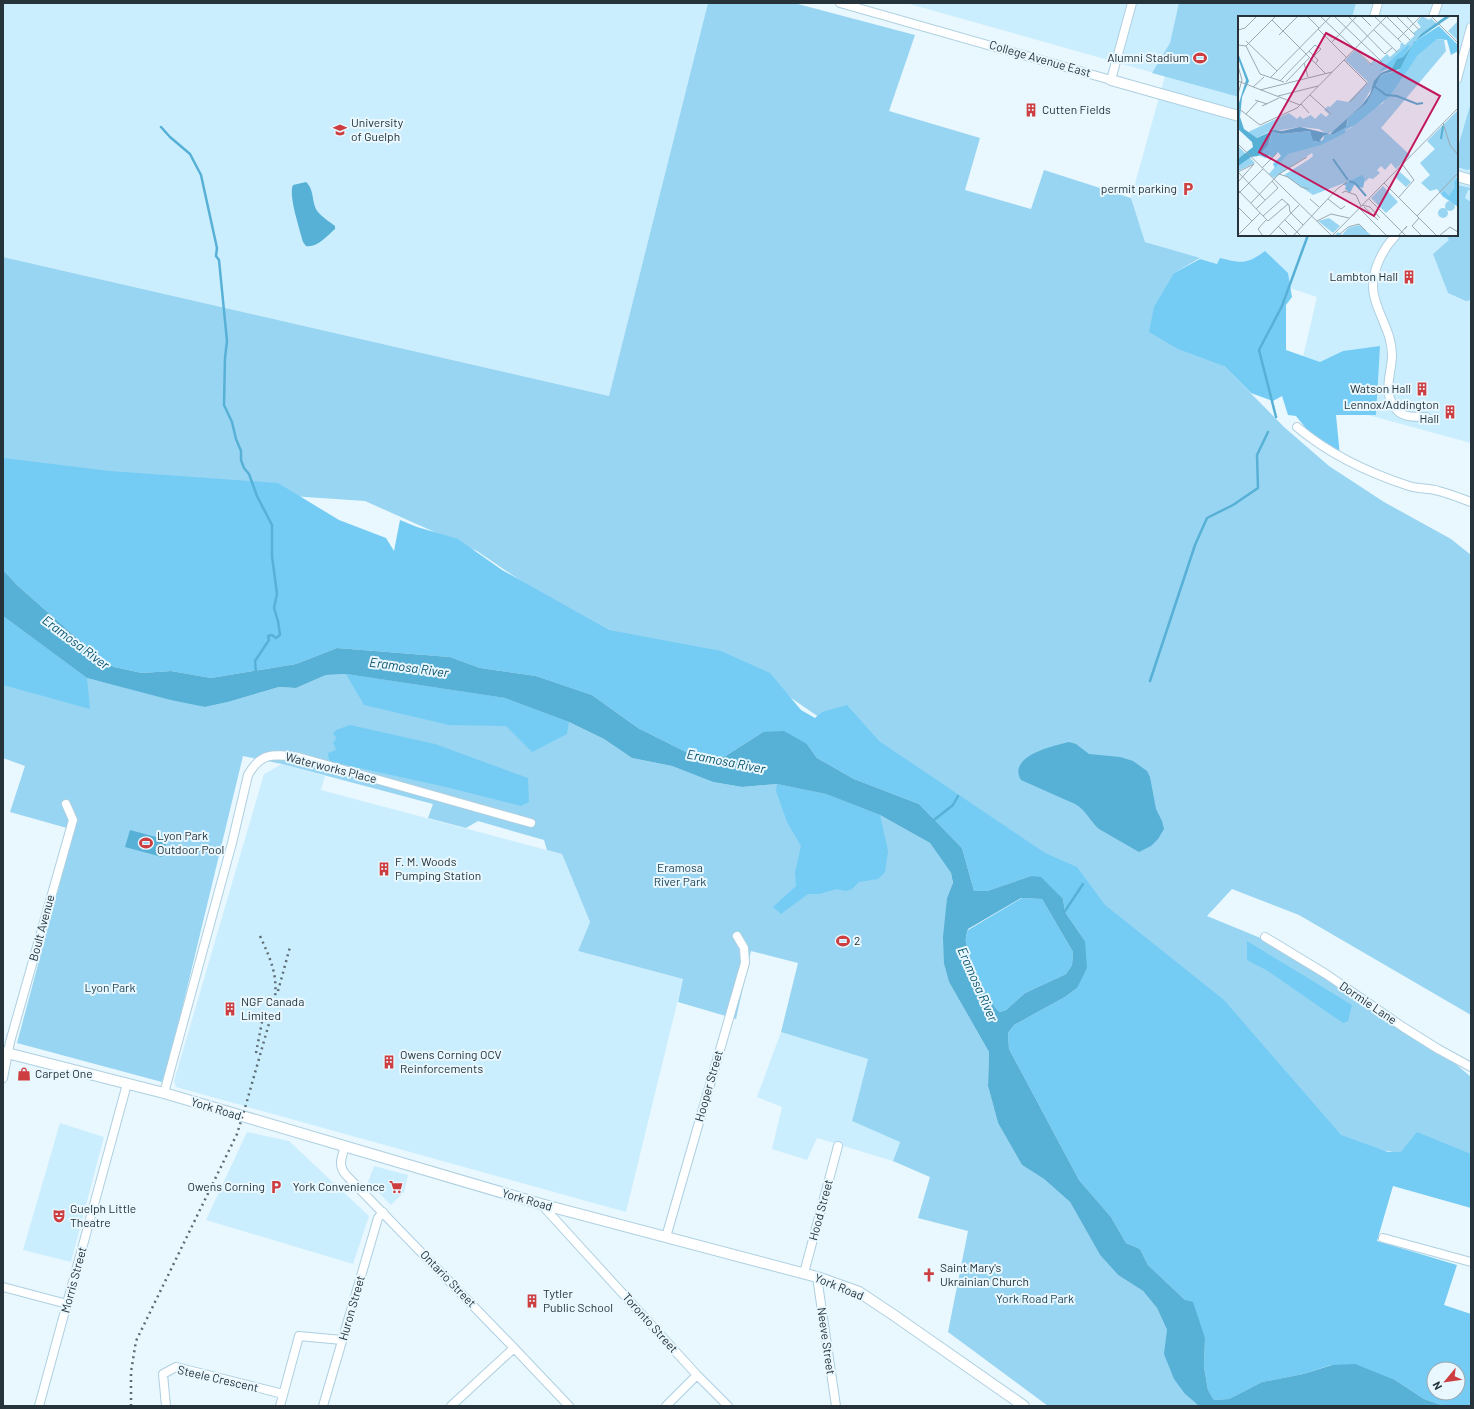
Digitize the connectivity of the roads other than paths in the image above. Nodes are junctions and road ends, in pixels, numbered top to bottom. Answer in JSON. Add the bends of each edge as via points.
{"nodes":[{"id":1,"x":842,"y":3,"type":"edge"},
{"id":2,"x":1132,"y":3,"type":"edge"},
{"id":3,"x":1378,"y":3,"type":"edge"},
{"id":4,"x":1438,"y":3,"type":"edge"},
{"id":5,"x":1374,"y":16,"type":"edge"},
{"id":6,"x":1434,"y":16,"type":"edge"},
{"id":7,"x":1471,"y":27,"type":"edge"},
{"id":8,"x":1458,"y":75,"type":"edge"},
{"id":9,"x":1111,"y":80,"type":"junction"},
{"id":10,"x":1238,"y":116,"type":"edge"},
{"id":11,"x":1458,"y":176,"type":"edge"},
{"id":12,"x":1471,"y":180,"type":"edge"},
{"id":13,"x":1395,"y":236,"type":"edge"},
{"id":14,"x":1426,"y":417,"type":"dead end"},
{"id":15,"x":1297,"y":427,"type":"dead end"},
{"id":16,"x":1471,"y":502,"type":"edge"},
{"id":17,"x":66,"y":804,"type":"dead end"},
{"id":18,"x":531,"y":823,"type":"dead end"},
{"id":19,"x":737,"y":936,"type":"dead end"},
{"id":20,"x":1265,"y":937,"type":"dead end"},
{"id":21,"x":5,"y":1052,"type":"edge"},
{"id":22,"x":1471,"y":1067,"type":"edge"},
{"id":23,"x":3,"y":1078,"type":"edge"},
{"id":24,"x":127,"y":1084,"type":"junction"},
{"id":25,"x":164,"y":1094,"type":"junction"},
{"id":26,"x":838,"y":1146,"type":"dead end"},
{"id":27,"x":345,"y":1147,"type":"junction"},
{"id":28,"x":542,"y":1204,"type":"junction"},
{"id":29,"x":383,"y":1212,"type":"junction"},
{"id":30,"x":666,"y":1237,"type":"junction"},
{"id":31,"x":1383,"y":1238,"type":"dead end"},
{"id":32,"x":1471,"y":1262,"type":"edge"},
{"id":33,"x":804,"y":1273,"type":"junction"},
{"id":34,"x":817,"y":1277,"type":"junction"},
{"id":35,"x":3,"y":1287,"type":"edge"},
{"id":36,"x":67,"y":1304,"type":"junction"},
{"id":37,"x":342,"y":1340,"type":"junction"},
{"id":38,"x":514,"y":1348,"type":"junction"},
{"id":39,"x":698,"y":1375,"type":"junction"},
{"id":40,"x":283,"y":1394,"type":"junction"},
{"id":41,"x":39,"y":1406,"type":"edge"},
{"id":42,"x":166,"y":1406,"type":"edge"},
{"id":43,"x":280,"y":1406,"type":"edge"},
{"id":44,"x":323,"y":1406,"type":"edge"},
{"id":45,"x":451,"y":1406,"type":"edge"},
{"id":46,"x":569,"y":1406,"type":"edge"},
{"id":47,"x":666,"y":1406,"type":"edge"},
{"id":48,"x":728,"y":1406,"type":"edge"},
{"id":49,"x":836,"y":1406,"type":"edge"},
{"id":50,"x":1024,"y":1406,"type":"edge"}],
"edges":[{"from":1,"to":9,"type":"street","name":"College Avenue East"},
{"from":2,"to":9,"type":"street"},
{"from":3,"to":5,"type":"street"},
{"from":4,"to":6,"type":"street"},
{"from":7,"to":8,"type":"street"},
{"from":9,"to":10,"type":"main road","name":"College Avenue East"},
{"from":11,"to":12,"type":"main road"},
{"from":13,"to":14,"type":"street","via":[[1379,262],[1373,291],[1390,338],[1392,361],[1389,396],[1395,409],[1401,414]]},
{"from":15,"to":16,"type":"street","via":[[1333,453],[1356,464],[1410,486],[1438,490]]},
{"from":17,"to":21,"type":"street","name":"Boult Avenue","via":[[72,820]]},
{"from":18,"to":25,"type":"street","name":"Waterworks Place","via":[[298,757],[280,755],[262,758],[248,776]]},
{"from":19,"to":30,"type":"street","name":"Hooper Street","via":[[744,948],[745,964]]},
{"from":20,"to":22,"type":"street","name":"Dormie Lane","via":[[1326,974],[1403,1027]]},
{"from":21,"to":23,"type":"street","name":"Boult Avenue"},
{"from":21,"to":24,"type":"main road","name":"York Road"},
{"from":24,"to":25,"type":"main road","name":"York Road"},
{"from":24,"to":36,"type":"street","name":"Morris Street"},
{"from":25,"to":27,"type":"main road","name":"York Road"},
{"from":26,"to":33,"type":"street","name":"Hood Street"},
{"from":27,"to":28,"type":"main road","name":"York Road"},
{"from":27,"to":29,"type":"street","name":"Ontario Street","via":[[340,1163],[343,1171]]},
{"from":28,"to":30,"type":"main road","name":"York Road"},
{"from":28,"to":39,"type":"street","name":"Toronto Street"},
{"from":29,"to":37,"type":"street","name":"Huron Street","via":[[378,1218]]},
{"from":29,"to":38,"type":"street","name":"Ontario Street"},
{"from":30,"to":33,"type":"main road","name":"York Road"},
{"from":31,"to":32,"type":"street"},
{"from":33,"to":34,"type":"main road","name":"York Road"},
{"from":34,"to":49,"type":"street","name":"Neeve Street"},
{"from":34,"to":50,"type":"main road","name":"York Road","via":[[859,1292]]},
{"from":35,"to":36,"type":"street"},
{"from":36,"to":41,"type":"street","name":"Morris Street"},
{"from":37,"to":40,"type":"street","via":[[299,1336]]},
{"from":37,"to":44,"type":"street","name":"Huron Street"},
{"from":38,"to":45,"type":"street"},
{"from":38,"to":46,"type":"street","name":"Ontario Street"},
{"from":39,"to":47,"type":"street"},
{"from":39,"to":48,"type":"street","name":"Toronto Street"},
{"from":40,"to":42,"type":"street","name":"Steele Crescent","via":[[176,1367],[163,1374]]},
{"from":40,"to":43,"type":"street"}]}
